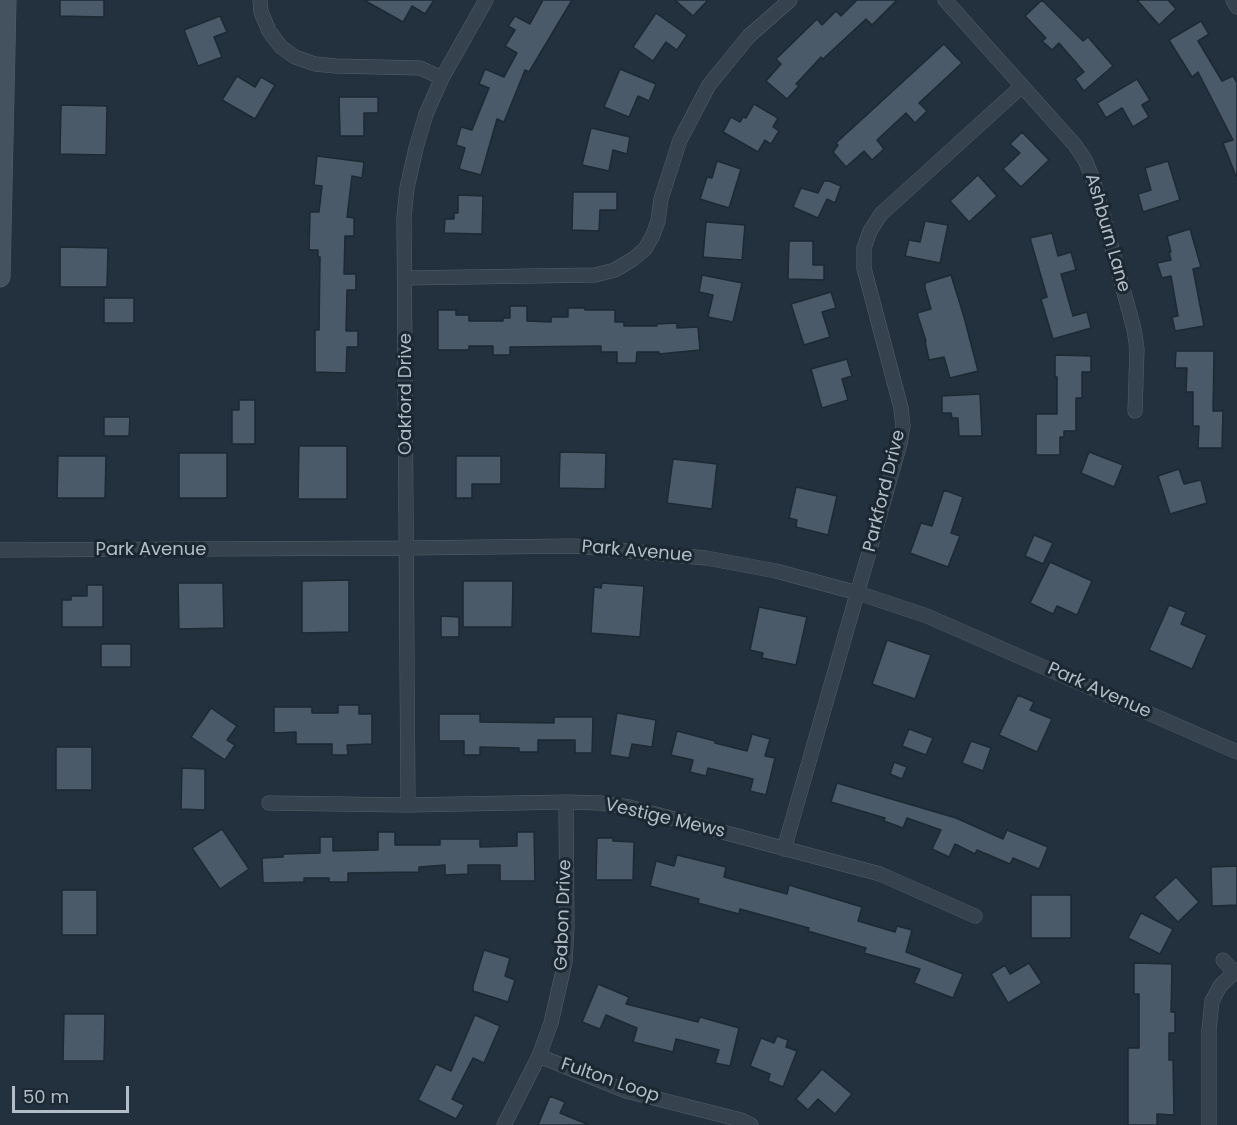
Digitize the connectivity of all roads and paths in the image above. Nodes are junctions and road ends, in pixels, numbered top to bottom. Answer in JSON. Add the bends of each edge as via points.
{"nodes":[{"id":1,"x":6,"y":0,"type":"edge"},
{"id":2,"x":260,"y":0,"type":"edge"},
{"id":3,"x":486,"y":0,"type":"edge"},
{"id":4,"x":790,"y":0,"type":"edge"},
{"id":5,"x":945,"y":0,"type":"edge"},
{"id":6,"x":1233,"y":0,"type":"edge"},
{"id":7,"x":1237,"y":7,"type":"edge"},
{"id":8,"x":442,"y":78,"type":"junction"},
{"id":9,"x":1022,"y":86,"type":"junction"},
{"id":10,"x":0,"y":277,"type":"edge"},
{"id":11,"x":405,"y":278,"type":"junction"},
{"id":12,"x":1135,"y":411,"type":"dead end"},
{"id":13,"x":407,"y":548,"type":"junction"},
{"id":14,"x":0,"y":550,"type":"edge"},
{"id":15,"x":858,"y":593,"type":"junction"},
{"id":16,"x":1237,"y":752,"type":"edge"},
{"id":17,"x":566,"y":802,"type":"junction"},
{"id":18,"x":269,"y":803,"type":"dead end"},
{"id":19,"x":408,"y":805,"type":"junction"},
{"id":20,"x":784,"y":849,"type":"junction"},
{"id":21,"x":975,"y":916,"type":"dead end"},
{"id":22,"x":1224,"y":960,"type":"dead end"},
{"id":23,"x":1236,"y":971,"type":"edge"},
{"id":24,"x":539,"y":1056,"type":"junction"},
{"id":25,"x":504,"y":1125,"type":"edge"},
{"id":26,"x":751,"y":1125,"type":"edge"},
{"id":27,"x":1209,"y":1125,"type":"edge"}],
"edges":[{"from":1,"to":10,"type":"street"},
{"from":2,"to":8,"type":"street","via":[[269,31],[295,57],[336,66],[420,68]]},
{"from":3,"to":8,"type":"street","name":"Oakford Drive"},
{"from":4,"to":11,"type":"street","via":[[749,36],[709,85],[680,140],[653,235],[633,260],[595,275]]},
{"from":5,"to":9,"type":"street","name":"Ashburn Lane"},
{"from":6,"to":7,"type":"street"},
{"from":8,"to":11,"type":"street","name":"Oakford Drive","via":[[426,114],[407,188]]},
{"from":9,"to":12,"type":"street","name":"Ashburn Lane","via":[[1075,145],[1092,179],[1134,329]]},
{"from":9,"to":15,"type":"street","name":"Parkford Drive","via":[[881,214],[864,248],[864,268],[903,426]]},
{"from":11,"to":13,"type":"street","name":"Oakford Drive"},
{"from":13,"to":14,"type":"street","name":"Park Avenue"},
{"from":13,"to":15,"type":"street","name":"Park Avenue","via":[[573,546],[639,551],[776,571]]},
{"from":13,"to":19,"type":"street","name":"Oakford Drive"},
{"from":15,"to":16,"type":"street","name":"Park Avenue","via":[[927,616]]},
{"from":15,"to":20,"type":"street","name":"Parkford Drive"},
{"from":17,"to":19,"type":"street","name":"Vestige Mews"},
{"from":17,"to":20,"type":"street","name":"Vestige Mews","via":[[629,807]]},
{"from":17,"to":24,"type":"street","name":"Gabon Drive","via":[[566,962]]},
{"from":18,"to":19,"type":"street","name":"Vestige Mews"},
{"from":20,"to":21,"type":"street","name":"Vestige Mews","via":[[880,874]]},
{"from":22,"to":23,"type":"street"},
{"from":23,"to":27,"type":"street","via":[[1220,986],[1212,1001]]},
{"from":24,"to":25,"type":"street","name":"Gabon Drive"},
{"from":24,"to":26,"type":"street","name":"Fulton Loop","via":[[626,1090]]}]}
